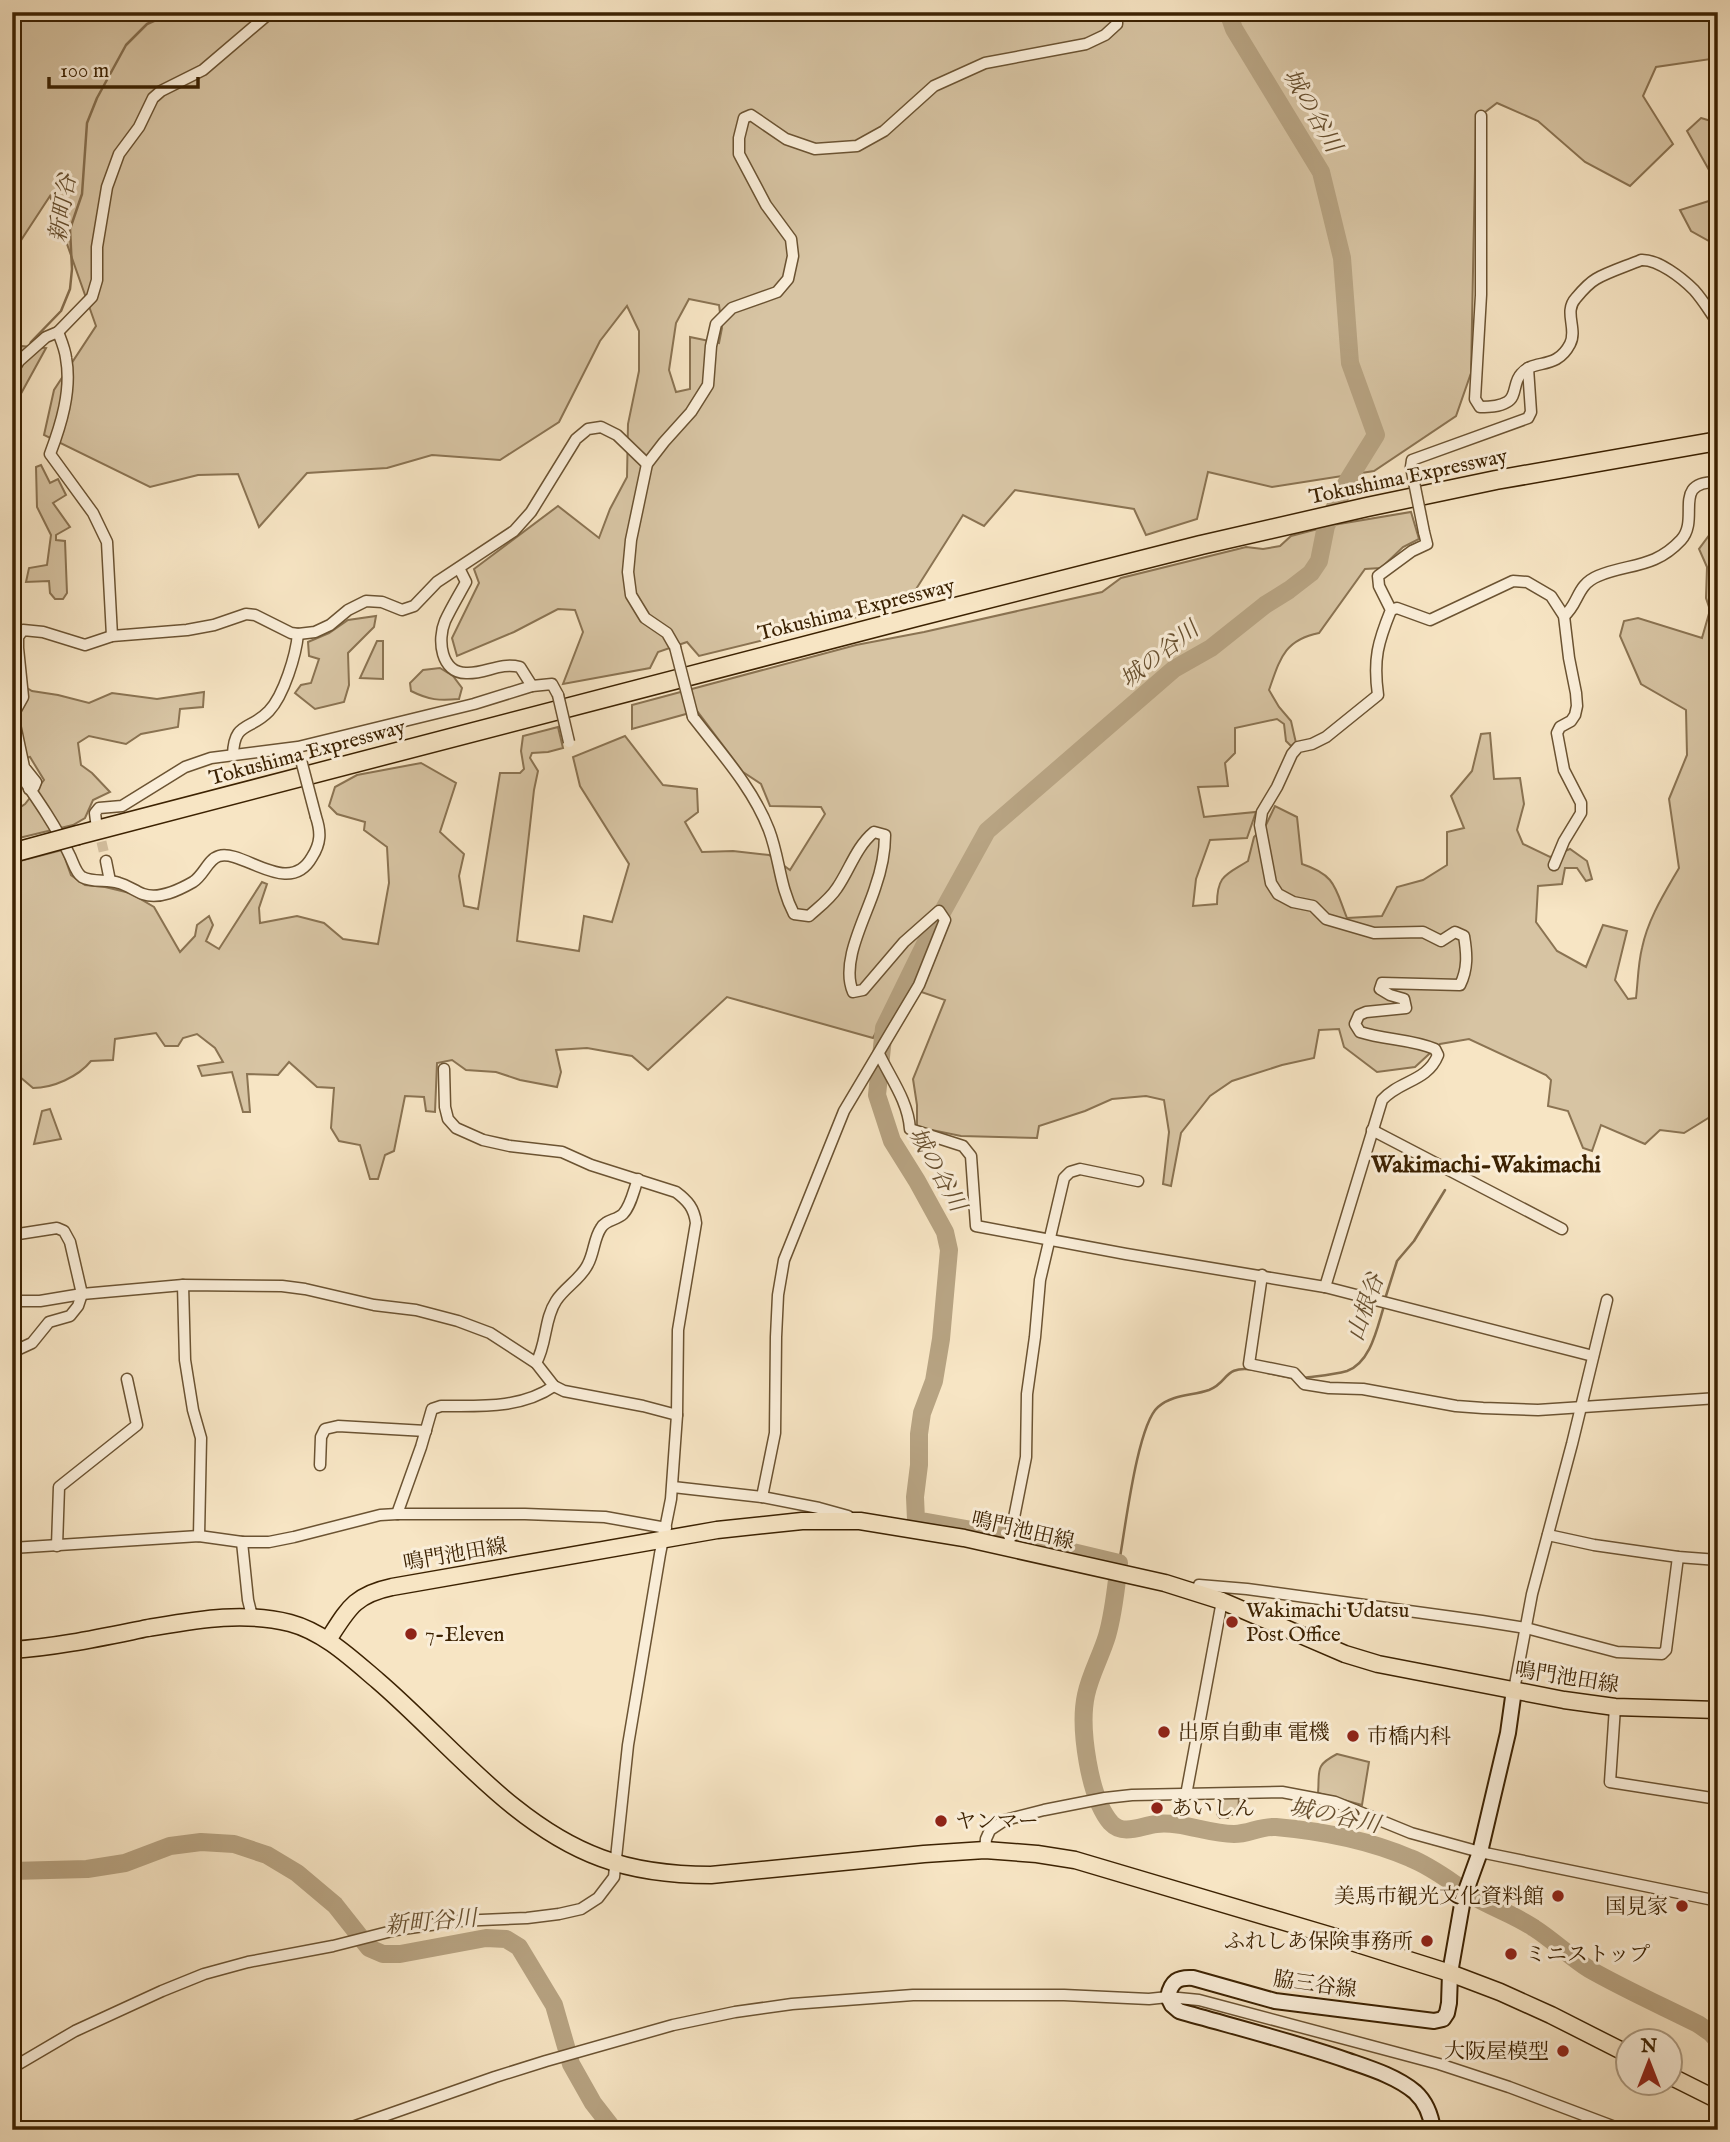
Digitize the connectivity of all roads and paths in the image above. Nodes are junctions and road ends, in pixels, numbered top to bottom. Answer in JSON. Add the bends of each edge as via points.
{"nodes":[{"id":1,"x":271,"y":12,"type":"edge"},
{"id":2,"x":1117,"y":12,"type":"edge"},
{"id":3,"x":1481,"y":116,"type":"dead end"},
{"id":4,"x":1718,"y":323,"type":"edge"},
{"id":5,"x":58,"y":332,"type":"junction"},
{"id":6,"x":1528,"y":368,"type":"junction"},
{"id":7,"x":12,"y":372,"type":"edge"},
{"id":8,"x":1718,"y":441,"type":"edge"},
{"id":9,"x":647,"y":464,"type":"junction"},
{"id":10,"x":1718,"y":482,"type":"edge"},
{"id":11,"x":459,"y":568,"type":"junction"},
{"id":12,"x":1391,"y":610,"type":"junction"},
{"id":13,"x":1564,"y":616,"type":"junction"},
{"id":14,"x":298,"y":634,"type":"junction"},
{"id":15,"x":111,"y":636,"type":"junction"},
{"id":16,"x":532,"y":687,"type":"junction"},
{"id":17,"x":569,"y":742,"type":"dead end"},
{"id":18,"x":298,"y":747,"type":"junction"},
{"id":19,"x":233,"y":755,"type":"junction"},
{"id":20,"x":12,"y":763,"type":"edge"},
{"id":21,"x":29,"y":789,"type":"junction"},
{"id":22,"x":96,"y":821,"type":"dead end"},
{"id":23,"x":12,"y":853,"type":"edge"},
{"id":24,"x":106,"y":861,"type":"tunnel mouth"},
{"id":25,"x":1554,"y":865,"type":"dead end"},
{"id":26,"x":110,"y":881,"type":"junction"},
{"id":27,"x":879,"y":1054,"type":"junction"},
{"id":28,"x":444,"y":1069,"type":"dead end"},
{"id":29,"x":1372,"y":1130,"type":"junction"},
{"id":30,"x":638,"y":1179,"type":"junction"},
{"id":31,"x":1138,"y":1181,"type":"dead end"},
{"id":32,"x":1562,"y":1229,"type":"dead end"},
{"id":33,"x":12,"y":1235,"type":"edge"},
{"id":34,"x":1050,"y":1240,"type":"junction"},
{"id":35,"x":1262,"y":1275,"type":"junction"},
{"id":36,"x":183,"y":1284,"type":"junction"},
{"id":37,"x":1325,"y":1287,"type":"junction"},
{"id":38,"x":82,"y":1294,"type":"junction"},
{"id":39,"x":1607,"y":1300,"type":"dead end"},
{"id":40,"x":12,"y":1301,"type":"edge"},
{"id":41,"x":12,"y":1349,"type":"edge"},
{"id":42,"x":1593,"y":1356,"type":"junction"},
{"id":43,"x":536,"y":1363,"type":"junction"},
{"id":44,"x":127,"y":1379,"type":"dead end"},
{"id":45,"x":554,"y":1386,"type":"junction"},
{"id":46,"x":1718,"y":1398,"type":"edge"},
{"id":47,"x":1580,"y":1407,"type":"junction"},
{"id":48,"x":677,"y":1415,"type":"junction"},
{"id":49,"x":426,"y":1431,"type":"junction"},
{"id":50,"x":320,"y":1465,"type":"dead end"},
{"id":51,"x":673,"y":1487,"type":"junction"},
{"id":52,"x":762,"y":1497,"type":"junction"},
{"id":53,"x":397,"y":1514,"type":"junction"},
{"id":54,"x":860,"y":1521,"type":"junction"},
{"id":55,"x":665,"y":1534,"type":"junction"},
{"id":56,"x":1548,"y":1535,"type":"junction"},
{"id":57,"x":199,"y":1536,"type":"junction"},
{"id":58,"x":242,"y":1542,"type":"junction"},
{"id":59,"x":57,"y":1546,"type":"junction"},
{"id":60,"x":12,"y":1548,"type":"edge"},
{"id":61,"x":1008,"y":1548,"type":"junction"},
{"id":62,"x":1678,"y":1557,"type":"junction"},
{"id":63,"x":1718,"y":1560,"type":"edge"},
{"id":64,"x":1197,"y":1593,"type":"junction"},
{"id":65,"x":1222,"y":1601,"type":"junction"},
{"id":66,"x":252,"y":1616,"type":"junction"},
{"id":67,"x":1526,"y":1628,"type":"junction"},
{"id":68,"x":328,"y":1640,"type":"junction"},
{"id":69,"x":12,"y":1650,"type":"edge"},
{"id":70,"x":1514,"y":1690,"type":"junction"},
{"id":71,"x":1615,"y":1707,"type":"junction"},
{"id":72,"x":1718,"y":1710,"type":"edge"},
{"id":73,"x":1186,"y":1794,"type":"junction"},
{"id":74,"x":1718,"y":1799,"type":"edge"},
{"id":75,"x":985,"y":1850,"type":"junction"},
{"id":76,"x":1480,"y":1852,"type":"junction"},
{"id":77,"x":616,"y":1863,"type":"junction"},
{"id":78,"x":1718,"y":1901,"type":"edge"},
{"id":79,"x":1450,"y":1973,"type":"junction"},
{"id":80,"x":1168,"y":1997,"type":"junction"},
{"id":81,"x":1614,"y":2047,"type":"edge"},
{"id":82,"x":12,"y":2068,"type":"edge"},
{"id":83,"x":1684,"y":2083,"type":"edge"},
{"id":84,"x":1718,"y":2100,"type":"edge"},
{"id":85,"x":344,"y":2130,"type":"edge"},
{"id":86,"x":1433,"y":2130,"type":"edge"},
{"id":87,"x":1623,"y":2130,"type":"edge"}],
"edges":[{"from":1,"to":5,"type":"street","via":[[203,70],[153,98],[119,154],[107,187],[92,297]]},
{"from":2,"to":9,"type":"street","via":[[1117,24],[1086,44],[985,63],[934,86],[884,131],[857,146],[815,149],[786,139],[751,115],[744,118],[739,154],[766,205],[791,239],[788,279],[777,292],[733,308],[716,324],[708,385]]},
{"from":3,"to":6,"type":"street","via":[[1481,295],[1475,399],[1480,407],[1513,398],[1516,382]]},
{"from":4,"to":6,"type":"street","via":[[1684,281],[1641,260],[1594,279],[1569,308],[1572,340],[1568,347],[1556,360]]},
{"from":5,"to":7,"type":"street","via":[[46,337]]},
{"from":5,"to":15,"type":"street","via":[[68,381],[50,454],[93,513],[107,542]]},
{"from":6,"to":12,"type":"street","bridge":true,"via":[[1528,418],[1412,460],[1427,544],[1378,576]]},
{"from":8,"to":23,"type":"highway","name":"Tokushima Expressway","bridge":true,"via":[[1496,480],[1201,545]]},
{"from":9,"to":11,"type":"street","via":[[617,435],[601,427],[588,429],[576,439],[531,512],[513,531]]},
{"from":9,"to":27,"type":"street","bridge":true,"via":[[631,540],[631,595],[645,618],[667,633],[675,647],[693,717],[745,785],[768,827],[780,880],[794,914],[809,916],[825,902],[863,841],[874,832],[886,835],[885,852],[851,953],[853,992],[863,990],[904,942],[939,911],[945,920],[919,985]]},
{"from":10,"to":13,"type":"street","via":[[1693,488],[1688,498],[1689,523],[1674,547],[1647,564],[1596,576],[1581,589]]},
{"from":11,"to":14,"type":"street","via":[[414,606],[402,610],[366,601],[330,625]]},
{"from":11,"to":16,"type":"street","via":[[466,582],[444,624],[445,661],[457,672],[468,674],[508,664],[520,667]]},
{"from":12,"to":13,"type":"street","via":[[1430,620],[1513,581],[1527,582],[1550,596]]},
{"from":12,"to":29,"type":"street","via":[[1376,655],[1378,695],[1326,737],[1298,747],[1262,812],[1260,825],[1270,883],[1278,894],[1313,906],[1326,919],[1374,933],[1423,932],[1441,941],[1455,932],[1464,936],[1466,966],[1460,985],[1382,983],[1380,989],[1404,999],[1406,1008],[1359,1015],[1355,1024],[1360,1032],[1425,1045],[1438,1055],[1425,1074],[1391,1090],[1382,1100]]},
{"from":13,"to":25,"type":"street","via":[[1577,706],[1571,721],[1557,733],[1564,770],[1581,803],[1581,813]]},
{"from":14,"to":15,"type":"street","via":[[246,614],[187,630]]},
{"from":14,"to":19,"type":"street","via":[[279,694],[269,711],[238,732]]},
{"from":15,"to":21,"type":"street","via":[[85,645],[43,632],[23,630],[18,637],[23,697],[13,715],[24,767],[36,782]]},
{"from":16,"to":17,"type":"street","bridge":true,"via":[[552,684]]},
{"from":16,"to":18,"type":"street"},
{"from":18,"to":19,"type":"street"},
{"from":18,"to":26,"type":"street","bridge":true,"via":[[320,832],[309,863],[282,873],[219,856],[194,881],[156,896]]},
{"from":19,"to":22,"type":"street","via":[[185,766],[122,806],[99,808]]},
{"from":20,"to":21,"type":"street"},
{"from":21,"to":26,"type":"street","via":[[78,873]]},
{"from":24,"to":26,"type":"street"},
{"from":27,"to":34,"type":"street","via":[[902,1097],[910,1129],[963,1146],[971,1156],[976,1226]]},
{"from":27,"to":52,"type":"street","via":[[844,1111],[784,1260],[778,1296],[775,1433]]},
{"from":28,"to":30,"type":"street","via":[[445,1107],[456,1128],[483,1140],[562,1152]]},
{"from":29,"to":32,"type":"street"},
{"from":29,"to":37,"type":"street"},
{"from":30,"to":43,"type":"street","via":[[626,1212],[600,1229],[589,1263],[556,1301]]},
{"from":30,"to":48,"type":"street","via":[[676,1192],[694,1210],[696,1223],[678,1330]]},
{"from":31,"to":34,"type":"street","via":[[1080,1169],[1070,1172]]},
{"from":33,"to":38,"type":"street","via":[[57,1228],[64,1231]]},
{"from":34,"to":35,"type":"street"},
{"from":34,"to":61,"type":"street","via":[[1040,1280],[1027,1394],[1026,1457]]},
{"from":35,"to":37,"type":"street"},
{"from":35,"to":47,"type":"street","via":[[1249,1364],[1294,1373],[1304,1384],[1363,1389],[1456,1406]]},
{"from":36,"to":38,"type":"street"},
{"from":36,"to":43,"type":"street","via":[[282,1286],[416,1310],[490,1333]]},
{"from":36,"to":57,"type":"street","via":[[184,1360],[201,1438]]},
{"from":37,"to":42,"type":"street"},
{"from":38,"to":40,"type":"street"},
{"from":38,"to":41,"type":"street","via":[[70,1316],[49,1322],[32,1343]]},
{"from":39,"to":42,"type":"street"},
{"from":42,"to":47,"type":"street"},
{"from":43,"to":45,"type":"street"},
{"from":44,"to":59,"type":"street","via":[[137,1425],[59,1487]]},
{"from":45,"to":48,"type":"street"},
{"from":45,"to":49,"type":"street","via":[[517,1402],[440,1406],[432,1409]]},
{"from":46,"to":47,"type":"street"},
{"from":47,"to":56,"type":"street"},
{"from":48,"to":51,"type":"street"},
{"from":49,"to":50,"type":"street","via":[[325,1429]]},
{"from":49,"to":53,"type":"street"},
{"from":51,"to":52,"type":"street"},
{"from":51,"to":55,"type":"street"},
{"from":52,"to":54,"type":"street"},
{"from":53,"to":55,"type":"street","via":[[606,1517]]},
{"from":53,"to":58,"type":"street","via":[[294,1538]]},
{"from":54,"to":55,"type":"main road","name":"鳴門池田線","via":[[802,1521]]},
{"from":54,"to":61,"type":"main road","name":"鳴門池田線"},
{"from":55,"to":68,"type":"main road","name":"鳴門池田線","via":[[373,1591],[360,1597]]},
{"from":55,"to":77,"type":"street","via":[[628,1745]]},
{"from":56,"to":62,"type":"street"},
{"from":56,"to":67,"type":"street"},
{"from":57,"to":58,"type":"street"},
{"from":57,"to":59,"type":"street"},
{"from":58,"to":66,"type":"street"},
{"from":59,"to":60,"type":"street"},
{"from":61,"to":64,"type":"main road","name":"鳴門池田線"},
{"from":62,"to":63,"type":"street"},
{"from":62,"to":67,"type":"street","via":[[1662,1654],[1617,1652]]},
{"from":64,"to":65,"type":"main road","name":"鳴門池田線"},
{"from":64,"to":67,"type":"street","via":[[1199,1585],[1247,1589]]},
{"from":65,"to":70,"type":"main road","name":"鳴門池田線","via":[[1356,1657]]},
{"from":65,"to":73,"type":"street"},
{"from":66,"to":68,"type":"main road","via":[[294,1624]]},
{"from":66,"to":69,"type":"main road","via":[[217,1617]]},
{"from":67,"to":70,"type":"street"},
{"from":68,"to":77,"type":"main road","via":[[535,1823],[565,1842]]},
{"from":70,"to":71,"type":"main road","name":"鳴門池田線"},
{"from":70,"to":76,"type":"main road","name":"脇三谷線"},
{"from":71,"to":72,"type":"main road","name":"鳴門池田線"},
{"from":71,"to":74,"type":"street","via":[[1610,1782]]},
{"from":73,"to":75,"type":"street","via":[[1105,1798],[1005,1820],[990,1830]]},
{"from":73,"to":76,"type":"street","via":[[1282,1792],[1312,1797]]},
{"from":75,"to":77,"type":"main road","via":[[711,1875],[678,1875]]},
{"from":75,"to":79,"type":"main road","via":[[1075,1860]]},
{"from":76,"to":78,"type":"street"},
{"from":76,"to":79,"type":"main road","name":"脇三谷線","via":[[1466,1892]]},
{"from":77,"to":82,"type":"street","via":[[614,1877],[598,1898],[581,1909],[437,1924],[204,1974],[75,2031]]},
{"from":79,"to":80,"type":"main road","name":"脇三谷線","via":[[1447,2013],[1434,2021],[1275,2001],[1183,1977],[1174,1982]]},
{"from":79,"to":81,"type":"main road"},
{"from":80,"to":85,"type":"street","via":[[913,1995],[735,2012],[546,2061]]},
{"from":80,"to":86,"type":"main road","via":[[1179,2011],[1308,2047],[1402,2082],[1429,2109]]},
{"from":80,"to":87,"type":"street","via":[[1199,2000],[1439,2064]]},
{"from":83,"to":84,"type":"main road"}]}
